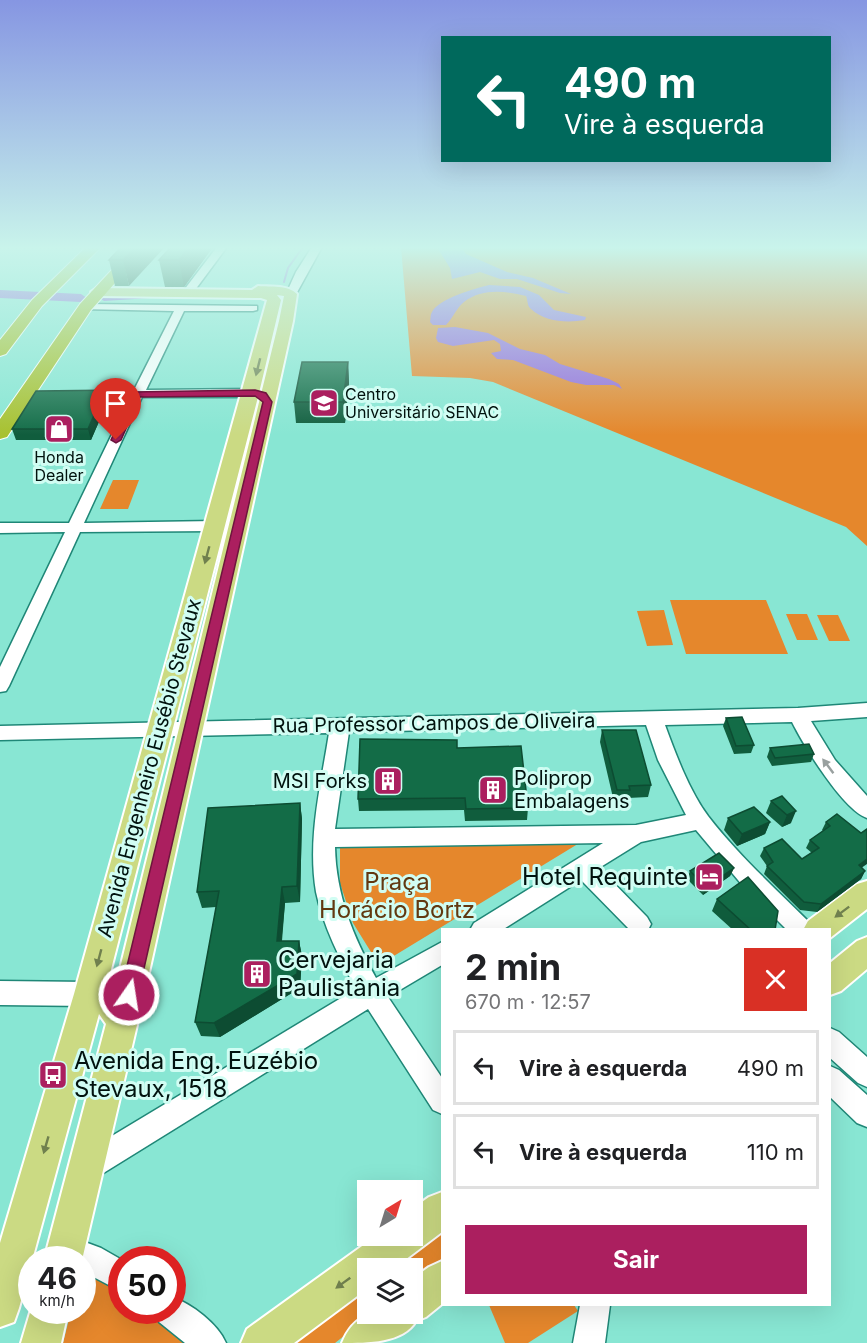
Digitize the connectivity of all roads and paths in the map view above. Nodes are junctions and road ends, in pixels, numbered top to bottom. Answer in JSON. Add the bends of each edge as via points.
{"nodes":[{"id":1,"x":32,"y":310,"type":"edge"},
{"id":2,"x":84,"y":310,"type":"edge"},
{"id":3,"x":180,"y":310,"type":"edge"},
{"id":4,"x":280,"y":310,"type":"edge"},
{"id":5,"x":0,"y":351,"type":"edge"},
{"id":6,"x":82,"y":393,"type":"edge"},
{"id":7,"x":137,"y":394,"type":"junction"},
{"id":8,"x":260,"y":397,"type":"junction"},
{"id":9,"x":3,"y":424,"type":"edge"},
{"id":10,"x":215,"y":526,"type":"junction"},
{"id":11,"x":76,"y":527,"type":"junction"},
{"id":12,"x":0,"y":528,"type":"edge"},
{"id":13,"x":184,"y":640,"type":"junction"},
{"id":14,"x":207,"y":663,"type":"junction"},
{"id":15,"x":0,"y":686,"type":"edge"},
{"id":16,"x":867,"y":710,"type":"edge"},
{"id":17,"x":798,"y":715,"type":"junction"},
{"id":18,"x":654,"y":718,"type":"junction"},
{"id":19,"x":340,"y":725,"type":"junction"},
{"id":20,"x":191,"y":728,"type":"junction"},
{"id":21,"x":159,"y":729,"type":"junction"},
{"id":22,"x":0,"y":733,"type":"edge"},
{"id":23,"x":867,"y":810,"type":"edge"},
{"id":24,"x":700,"y":821,"type":"junction"},
{"id":25,"x":636,"y":834,"type":"junction"},
{"id":26,"x":324,"y":838,"type":"junction"},
{"id":27,"x":584,"y":867,"type":"junction"},
{"id":28,"x":867,"y":893,"type":"edge"},
{"id":29,"x":639,"y":924,"type":"dead end"},
{"id":30,"x":489,"y":928,"type":"edge"},
{"id":31,"x":800,"y":928,"type":"edge"},
{"id":32,"x":821,"y":928,"type":"edge"},
{"id":33,"x":867,"y":951,"type":"edge"},
{"id":34,"x":441,"y":953,"type":"edge"},
{"id":35,"x":831,"y":980,"type":"edge"},
{"id":36,"x":0,"y":993,"type":"edge"},
{"id":37,"x":372,"y":993,"type":"junction"},
{"id":38,"x":89,"y":994,"type":"junction"},
{"id":39,"x":122,"y":1023,"type":"junction"},
{"id":40,"x":831,"y":1042,"type":"edge"},
{"id":41,"x":864,"y":1071,"type":"edge"},
{"id":42,"x":833,"y":1082,"type":"edge"},
{"id":43,"x":441,"y":1099,"type":"edge"},
{"id":44,"x":867,"y":1113,"type":"edge"},
{"id":45,"x":85,"y":1168,"type":"junction"},
{"id":46,"x":441,"y":1211,"type":"edge"},
{"id":47,"x":423,"y":1224,"type":"edge"},
{"id":48,"x":67,"y":1246,"type":"edge"},
{"id":49,"x":393,"y":1246,"type":"edge"},
{"id":50,"x":441,"y":1281,"type":"edge"},
{"id":51,"x":423,"y":1295,"type":"edge"},
{"id":52,"x":595,"y":1306,"type":"edge"},
{"id":53,"x":0,"y":1308,"type":"edge"},
{"id":54,"x":46,"y":1324,"type":"edge"},
{"id":55,"x":186,"y":1324,"type":"edge"},
{"id":56,"x":386,"y":1324,"type":"edge"},
{"id":57,"x":41,"y":1343,"type":"edge"},
{"id":58,"x":210,"y":1343,"type":"edge"},
{"id":59,"x":261,"y":1343,"type":"edge"},
{"id":60,"x":362,"y":1343,"type":"edge"},
{"id":61,"x":589,"y":1343,"type":"edge"}],
"edges":[{"from":1,"to":5,"type":"highway"},
{"from":2,"to":9,"type":"highway","via":[[32,393]]},
{"from":3,"to":7,"type":"street"},
{"from":4,"to":8,"type":"main road","name":"Avenida Engenheiro Eusébio Stevaux"},
{"from":6,"to":7,"type":"street"},
{"from":7,"to":8,"type":"street"},
{"from":7,"to":11,"type":"street"},
{"from":8,"to":10,"type":"main road","name":"Avenida Engenheiro Eusébio Stevaux"},
{"from":8,"to":14,"type":"main road","name":"Avenida Engenheiro Eusébio Stevaux"},
{"from":10,"to":11,"type":"street"},
{"from":10,"to":13,"type":"main road","name":"Avenida Engenheiro Eusébio Stevaux","one_way":true},
{"from":11,"to":12,"type":"street"},
{"from":11,"to":15,"type":"street"},
{"from":13,"to":14,"type":"main road","via":[[186,652]]},
{"from":13,"to":21,"type":"main road","name":"Avenida Engenheiro Eusébio Stevaux"},
{"from":14,"to":20,"type":"main road","name":"Avenida Engenheiro Eusébio Stevaux"},
{"from":16,"to":17,"type":"street","name":"Rua Professor Campos de Oliveira"},
{"from":17,"to":18,"type":"street","name":"Rua Professor Campos de Oliveira"},
{"from":23,"to":17,"type":"street","one_way":true,"via":[[829,769]]},
{"from":18,"to":19,"type":"street","name":"Rua Professor Campos de Oliveira"},
{"from":18,"to":24,"type":"street","via":[[668,760]]},
{"from":19,"to":20,"type":"street","name":"Rua Professor Campos de Oliveira"},
{"from":19,"to":26,"type":"street"},
{"from":20,"to":21,"type":"street","name":"Rua Professor Campos de Oliveira"},
{"from":20,"to":39,"type":"main road","name":"Avenida Engenheiro Eusébio Stevaux"},
{"from":21,"to":22,"type":"street","name":"Rua Professor Campos de Oliveira"},
{"from":21,"to":38,"type":"main road","name":"Avenida Engenheiro Eusébio Stevaux","one_way":true},
{"from":24,"to":25,"type":"street"},
{"from":24,"to":31,"type":"street"},
{"from":25,"to":26,"type":"street"},
{"from":25,"to":27,"type":"street"},
{"from":26,"to":37,"type":"street","via":[[329,898],[341,933]]},
{"from":27,"to":29,"type":"street"},
{"from":27,"to":30,"type":"street"},
{"from":28,"to":32,"type":"main road","one_way":true},
{"from":33,"to":35,"type":"main road"},
{"from":34,"to":37,"type":"street"},
{"from":36,"to":38,"type":"street"},
{"from":37,"to":43,"type":"street"},
{"from":37,"to":45,"type":"street"},
{"from":38,"to":39,"type":"main road","via":[[106,999]]},
{"from":38,"to":53,"type":"main road","name":"Avenida Engenheiro Eusébio Stevaux","one_way":true},
{"from":39,"to":45,"type":"main road","name":"Avenida Engenheiro Eusébio Stevaux"},
{"from":40,"to":41,"type":"street"},
{"from":41,"to":42,"type":"street","via":[[843,1065]]},
{"from":42,"to":44,"type":"street"},
{"from":45,"to":48,"type":"main road","name":"Avenida Engenheiro Eusébio Stevaux"},
{"from":46,"to":47,"type":"main road"},
{"from":49,"to":59,"type":"main road","one_way":true},
{"from":50,"to":51,"type":"main road"},
{"from":52,"to":61,"type":"street"},
{"from":54,"to":57,"type":"main road"},
{"from":55,"to":58,"type":"street"},
{"from":56,"to":60,"type":"main road"}]}
